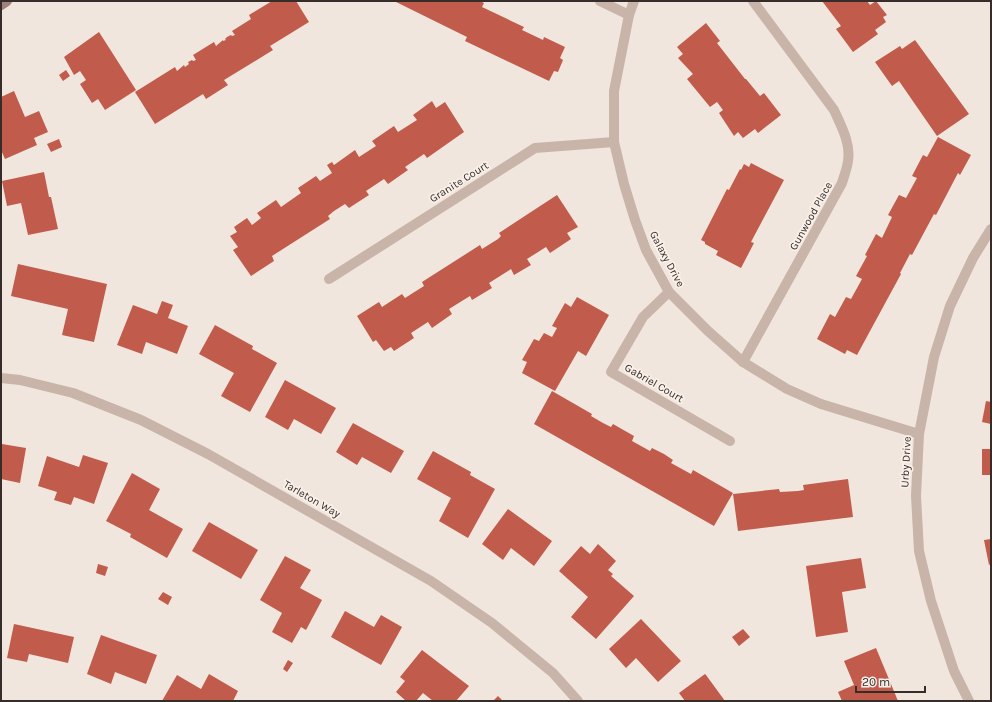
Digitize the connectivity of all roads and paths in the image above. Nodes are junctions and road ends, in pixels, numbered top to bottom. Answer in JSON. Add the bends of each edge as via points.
{"nodes":[{"id":1,"x":8,"y":1,"type":"edge"},
{"id":2,"x":600,"y":1,"type":"edge"},
{"id":3,"x":634,"y":1,"type":"edge"},
{"id":4,"x":752,"y":1,"type":"edge"},
{"id":5,"x":1,"y":5,"type":"edge"},
{"id":6,"x":629,"y":15,"type":"junction"},
{"id":7,"x":614,"y":142,"type":"junction"},
{"id":8,"x":991,"y":230,"type":"edge"},
{"id":9,"x":328,"y":279,"type":"dead end"},
{"id":10,"x":669,"y":292,"type":"junction"},
{"id":11,"x":743,"y":362,"type":"junction"},
{"id":12,"x":1,"y":378,"type":"edge"},
{"id":13,"x":919,"y":434,"type":"junction"},
{"id":14,"x":730,"y":441,"type":"dead end"},
{"id":15,"x":578,"y":701,"type":"edge"},
{"id":16,"x":969,"y":701,"type":"edge"}],
"edges":[{"from":1,"to":5,"type":"main road"},
{"from":2,"to":6,"type":"street"},
{"from":3,"to":6,"type":"street","name":"Galaxy Drive"},
{"from":4,"to":11,"type":"street","name":"Gunwood Place","via":[[834,110],[846,139],[848,160],[842,183]]},
{"from":6,"to":7,"type":"street","name":"Galaxy Drive","via":[[614,91]]},
{"from":7,"to":9,"type":"street","name":"Granite Court","via":[[535,148]]},
{"from":7,"to":10,"type":"street","name":"Galaxy Drive","via":[[624,184],[646,250]]},
{"from":8,"to":13,"type":"street","name":"Urby Drive","via":[[973,258],[950,306],[934,357]]},
{"from":10,"to":11,"type":"street","name":"Galaxy Drive"},
{"from":10,"to":14,"type":"street","name":"Gabriel Court","via":[[643,317],[611,372]]},
{"from":11,"to":13,"type":"street","name":"Galaxy Drive","via":[[787,389],[821,404]]},
{"from":12,"to":15,"type":"street","name":"Tarleton Way","via":[[73,393],[141,420],[208,454],[431,581],[492,623],[553,673]]},
{"from":13,"to":16,"type":"street","name":"Urby Drive","via":[[916,496],[919,551],[931,601],[947,650]]}]}
